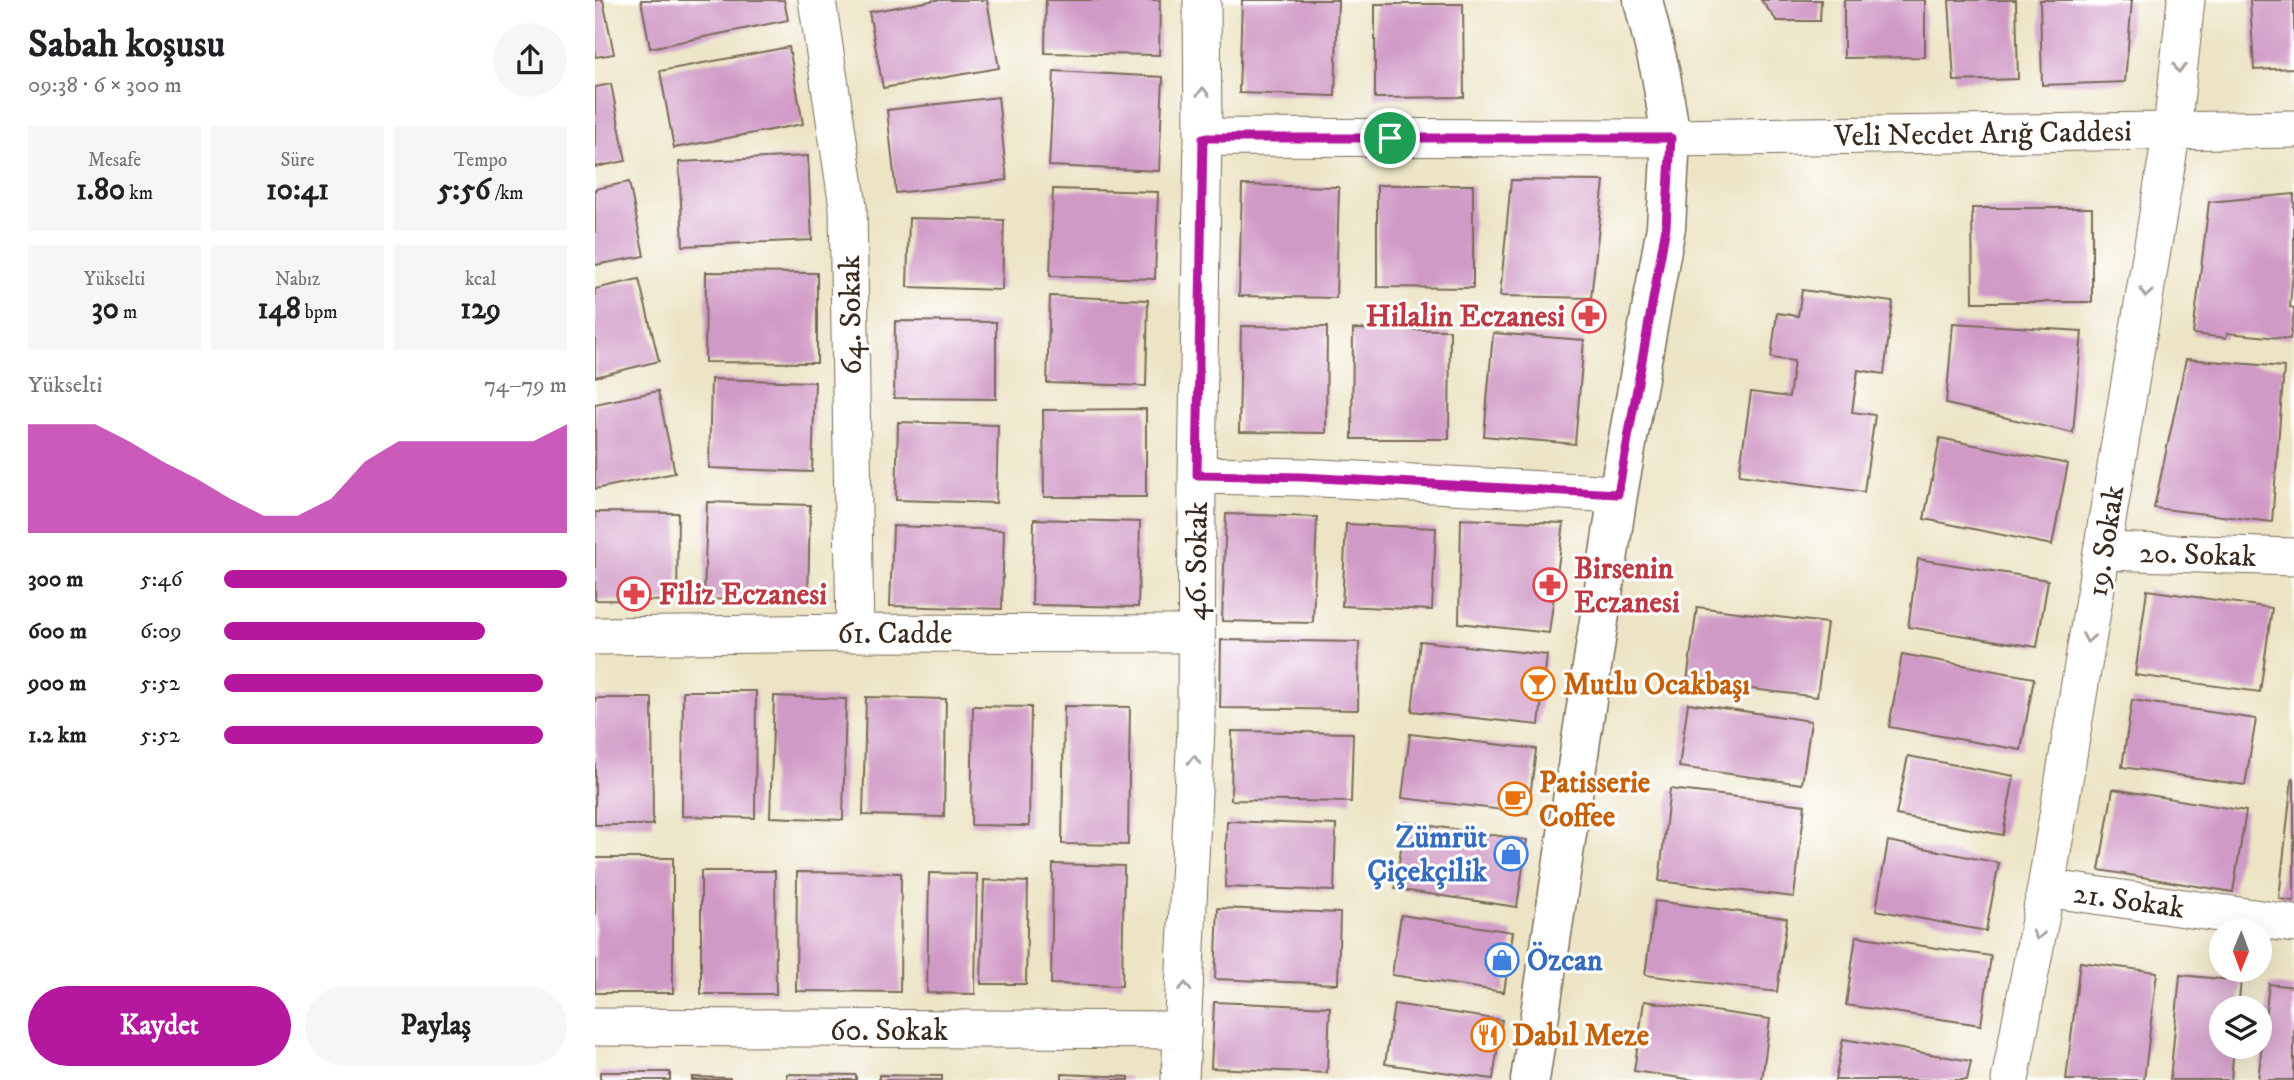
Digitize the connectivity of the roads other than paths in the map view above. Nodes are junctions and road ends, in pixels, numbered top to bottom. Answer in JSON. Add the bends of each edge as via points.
{"nodes":[{"id":1,"x":817,"y":0,"type":"edge"},
{"id":2,"x":1202,"y":0,"type":"edge"},
{"id":3,"x":1643,"y":0,"type":"edge"},
{"id":4,"x":2186,"y":0,"type":"edge"},
{"id":5,"x":2294,"y":129,"type":"edge"},
{"id":6,"x":2172,"y":130,"type":"junction"},
{"id":7,"x":1203,"y":138,"type":"junction"},
{"id":8,"x":1671,"y":138,"type":"junction"},
{"id":9,"x":1197,"y":475,"type":"junction"},
{"id":10,"x":1618,"y":494,"type":"junction"},
{"id":11,"x":2103,"y":551,"type":"junction"},
{"id":12,"x":2294,"y":557,"type":"edge"},
{"id":13,"x":855,"y":633,"type":"junction"},
{"id":14,"x":1195,"y":634,"type":"junction"},
{"id":15,"x":595,"y":636,"type":"edge"},
{"id":16,"x":2046,"y":888,"type":"junction"},
{"id":17,"x":2294,"y":924,"type":"edge"},
{"id":18,"x":595,"y":1027,"type":"edge"},
{"id":19,"x":1183,"y":1030,"type":"junction"},
{"id":20,"x":1180,"y":1080,"type":"edge"},
{"id":21,"x":1530,"y":1080,"type":"edge"},
{"id":22,"x":2010,"y":1080,"type":"edge"}],
"edges":[{"from":1,"to":13,"type":"street","name":"64. Sokak","via":[[848,206]]},
{"from":7,"to":2,"type":"street","name":"46. Sokak","one_way":true},
{"from":3,"to":8,"type":"main road"},
{"from":4,"to":6,"type":"street","name":"19. Sokak","one_way":true},
{"from":5,"to":6,"type":"street","name":"Veli Necdet Arığ Caddesi"},
{"from":6,"to":8,"type":"street","name":"Veli Necdet Arığ Caddesi"},
{"from":6,"to":11,"type":"street","name":"19. Sokak","one_way":true},
{"from":7,"to":8,"type":"street","name":"Veli Necdet Arığ Caddesi"},
{"from":7,"to":9,"type":"street","name":"46. Sokak"},
{"from":8,"to":10,"type":"main road","via":[[1666,227]]},
{"from":9,"to":10,"type":"street"},
{"from":9,"to":14,"type":"street","name":"46. Sokak"},
{"from":10,"to":21,"type":"main road"},
{"from":11,"to":12,"type":"street","name":"20. Sokak"},
{"from":11,"to":16,"type":"street","name":"19. Sokak","one_way":true},
{"from":13,"to":14,"type":"street","name":"61. Cadde"},
{"from":13,"to":15,"type":"street","name":"61. Cadde"},
{"from":19,"to":14,"type":"street","name":"46. Sokak","one_way":true,"via":[[1196,727]]},
{"from":16,"to":17,"type":"street","name":"21. Sokak"},
{"from":16,"to":22,"type":"street","name":"19. Sokak","one_way":true},
{"from":18,"to":19,"type":"street","name":"60. Sokak"},
{"from":19,"to":20,"type":"street","name":"46. Sokak"}]}
